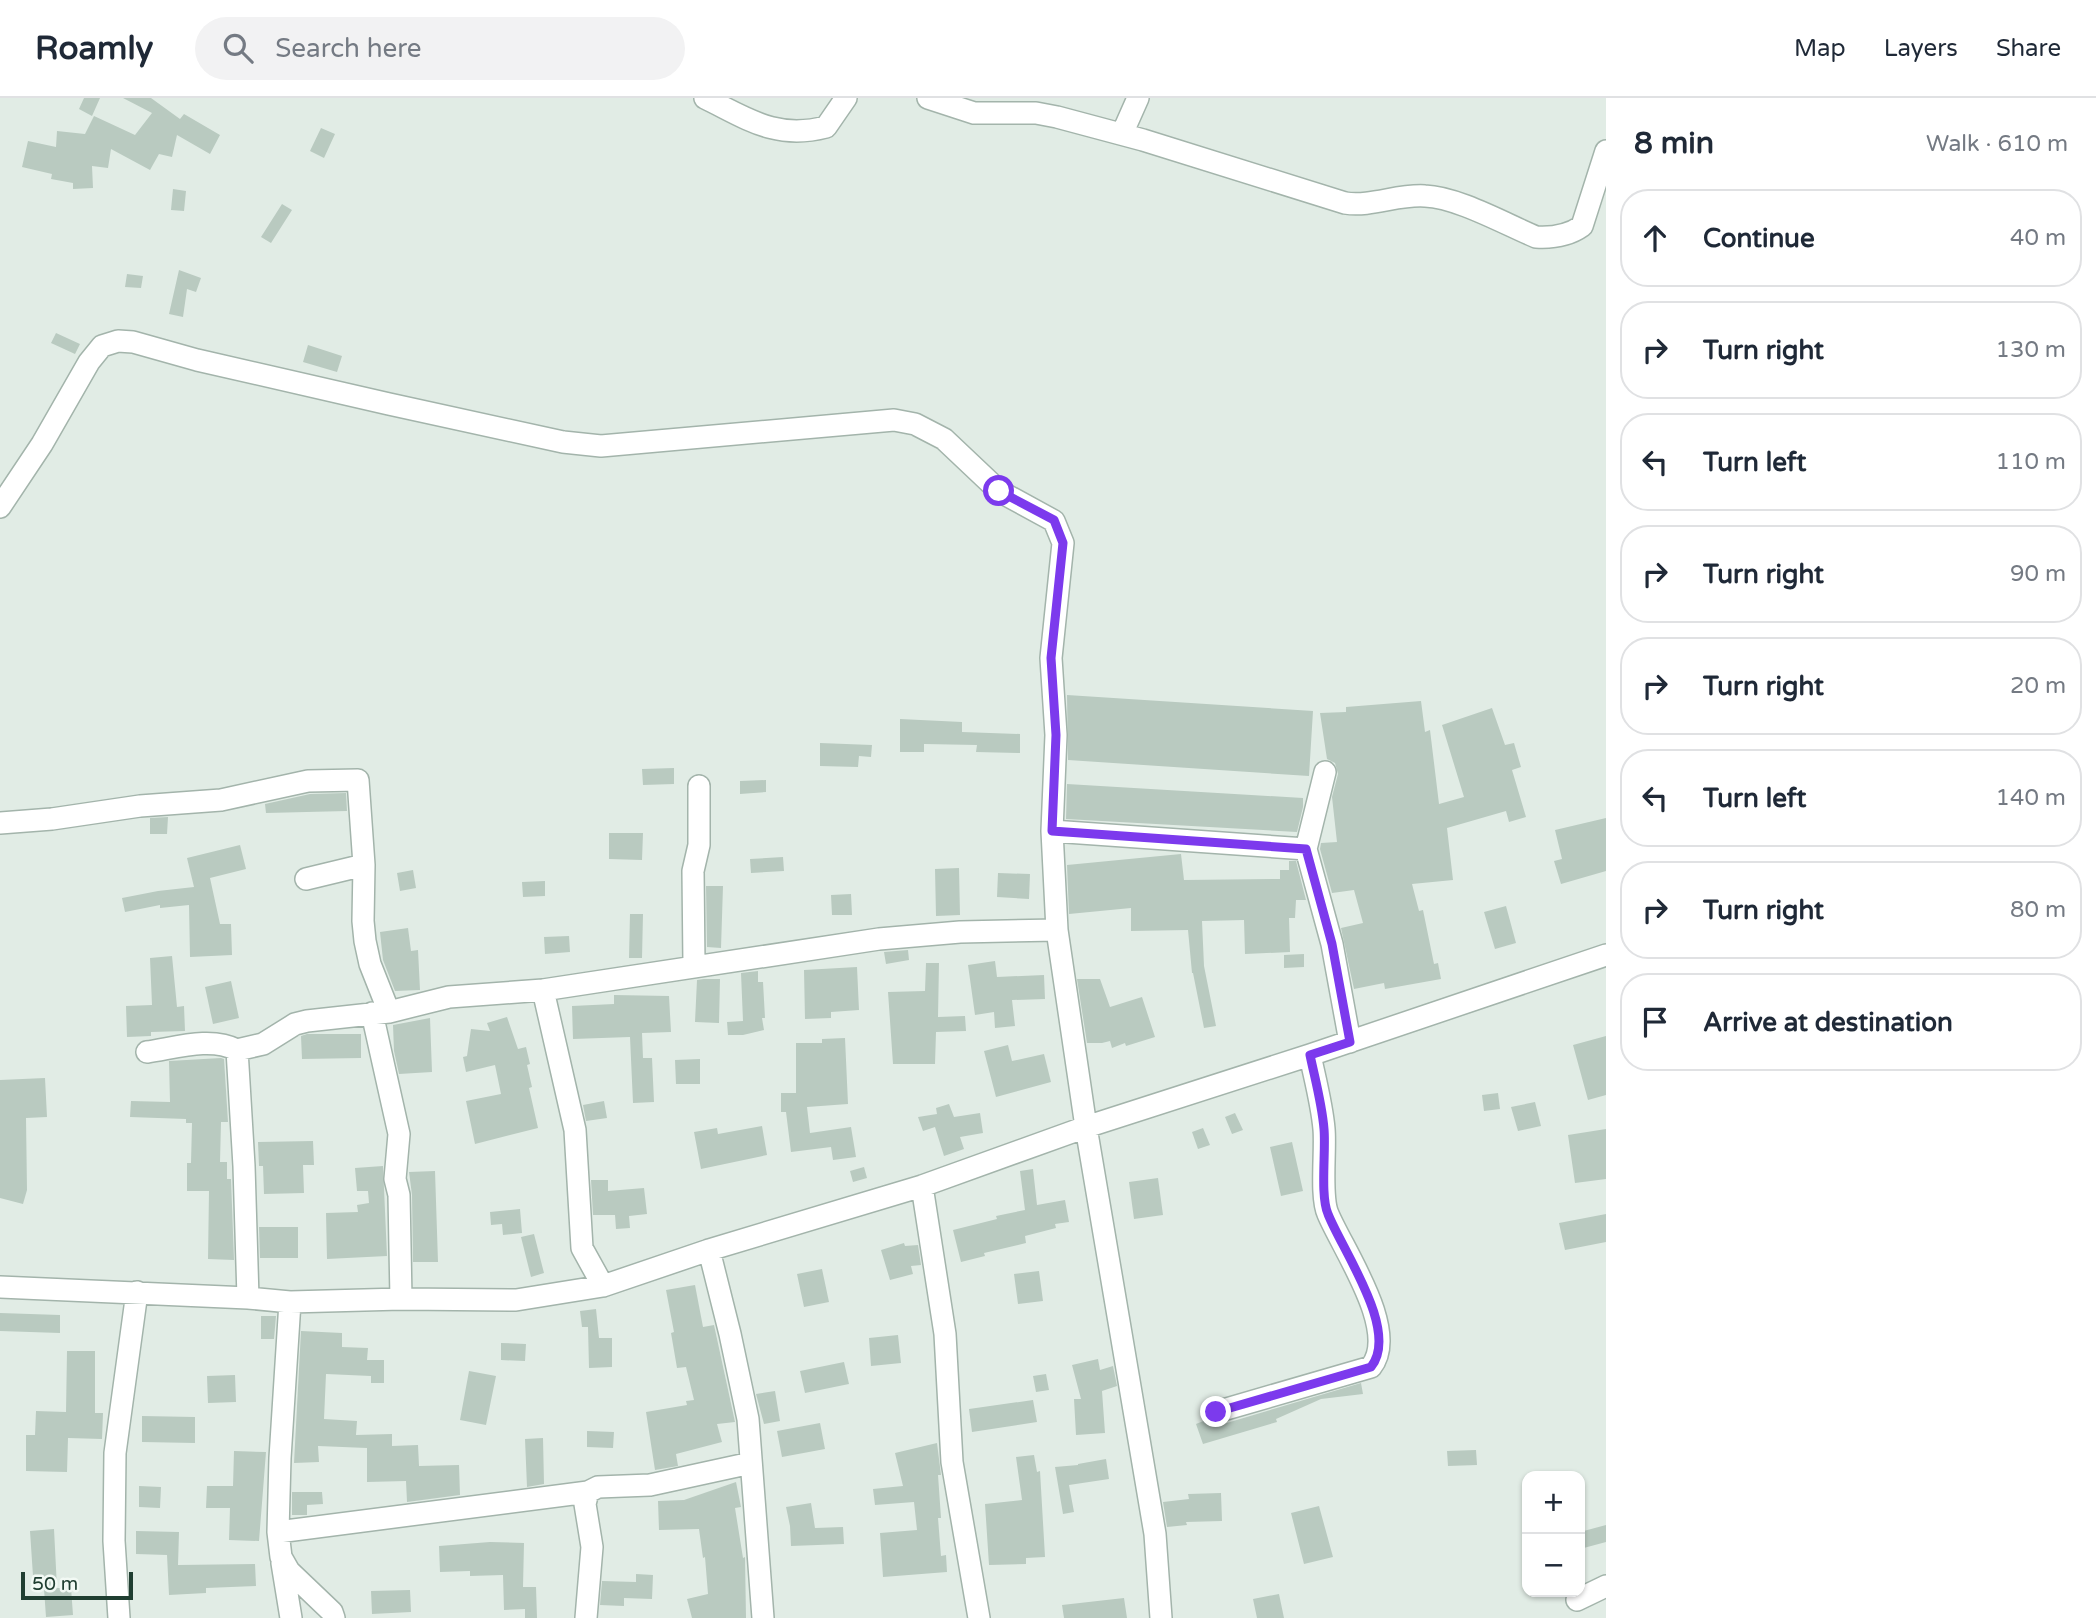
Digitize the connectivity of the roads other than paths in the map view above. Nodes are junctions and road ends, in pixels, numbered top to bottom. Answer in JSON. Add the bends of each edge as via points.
{"nodes":[{"id":1,"x":705,"y":98,"type":"edge"},
{"id":2,"x":846,"y":98,"type":"edge"},
{"id":3,"x":928,"y":98,"type":"edge"},
{"id":4,"x":1138,"y":98,"type":"edge"},
{"id":5,"x":1122,"y":134,"type":"junction"},
{"id":6,"x":1606,"y":151,"type":"edge"},
{"id":7,"x":0,"y":508,"type":"edge"},
{"id":8,"x":1325,"y":772,"type":"dead end"},
{"id":9,"x":699,"y":786,"type":"dead end"},
{"id":10,"x":0,"y":822,"type":"edge"},
{"id":11,"x":1052,"y":831,"type":"junction"},
{"id":12,"x":1306,"y":849,"type":"junction"},
{"id":13,"x":364,"y":865,"type":"junction"},
{"id":14,"x":306,"y":879,"type":"dead end"},
{"id":15,"x":1057,"y":930,"type":"junction"},
{"id":16,"x":1606,"y":955,"type":"edge"},
{"id":17,"x":694,"y":965,"type":"junction"},
{"id":18,"x":543,"y":990,"type":"junction"},
{"id":19,"x":381,"y":1012,"type":"junction"},
{"id":20,"x":1350,"y":1042,"type":"junction"},
{"id":21,"x":237,"y":1050,"type":"junction"},
{"id":22,"x":147,"y":1052,"type":"dead end"},
{"id":23,"x":1310,"y":1055,"type":"junction"},
{"id":24,"x":1086,"y":1127,"type":"junction"},
{"id":25,"x":922,"y":1186,"type":"junction"},
{"id":26,"x":709,"y":1250,"type":"junction"},
{"id":27,"x":603,"y":1286,"type":"junction"},
{"id":28,"x":0,"y":1287,"type":"edge"},
{"id":29,"x":137,"y":1292,"type":"junction"},
{"id":30,"x":248,"y":1298,"type":"junction"},
{"id":31,"x":401,"y":1299,"type":"junction"},
{"id":32,"x":290,"y":1302,"type":"junction"},
{"id":33,"x":1216,"y":1412,"type":"dead end"},
{"id":34,"x":751,"y":1462,"type":"junction"},
{"id":35,"x":588,"y":1492,"type":"junction"},
{"id":36,"x":278,"y":1532,"type":"junction"},
{"id":37,"x":281,"y":1557,"type":"junction"},
{"id":38,"x":1606,"y":1586,"type":"edge"},
{"id":39,"x":1577,"y":1600,"type":"dead end"},
{"id":40,"x":119,"y":1618,"type":"edge"},
{"id":41,"x":291,"y":1618,"type":"edge"},
{"id":42,"x":334,"y":1618,"type":"edge"},
{"id":43,"x":586,"y":1618,"type":"edge"},
{"id":44,"x":763,"y":1618,"type":"edge"},
{"id":45,"x":979,"y":1618,"type":"edge"},
{"id":46,"x":1161,"y":1618,"type":"edge"}],
"edges":[{"from":1,"to":2,"type":"street","via":[[780,132],[826,127]]},
{"from":3,"to":5,"type":"street","via":[[974,113],[1036,113]]},
{"from":4,"to":5,"type":"street"},
{"from":5,"to":6,"type":"street","via":[[1345,203],[1415,196],[1446,199],[1536,237],[1574,232],[1582,226]]},
{"from":7,"to":11,"type":"street","via":[[89,362],[102,346],[118,341],[563,442],[601,446],[894,421],[915,424],[944,439],[999,491],[1054,520],[1063,543],[1051,658],[1056,735]]},
{"from":8,"to":12,"type":"street"},
{"from":9,"to":17,"type":"street","via":[[699,845],[693,871]]},
{"from":10,"to":13,"type":"street","via":[[221,800],[308,781],[358,780]]},
{"from":11,"to":12,"type":"street"},
{"from":11,"to":15,"type":"street"},
{"from":12,"to":20,"type":"street","via":[[1332,944]]},
{"from":13,"to":14,"type":"street"},
{"from":13,"to":19,"type":"street","via":[[365,941]]},
{"from":15,"to":17,"type":"street","via":[[879,939]]},
{"from":15,"to":24,"type":"street"},
{"from":16,"to":20,"type":"street"},
{"from":17,"to":18,"type":"street"},
{"from":18,"to":19,"type":"street","via":[[449,997]]},
{"from":18,"to":27,"type":"street","via":[[575,1130],[582,1248]]},
{"from":19,"to":21,"type":"street","via":[[295,1024],[263,1044]]},
{"from":19,"to":31,"type":"street","via":[[399,1134],[395,1179]]},
{"from":20,"to":23,"type":"street"},
{"from":21,"to":22,"type":"street","via":[[208,1043]]},
{"from":21,"to":30,"type":"street"},
{"from":23,"to":24,"type":"street"},
{"from":23,"to":33,"type":"street","via":[[1324,1127],[1326,1210],[1363,1283],[1375,1321],[1377,1359],[1371,1367]]},
{"from":24,"to":25,"type":"street"},
{"from":24,"to":46,"type":"street","via":[[1155,1534]]},
{"from":25,"to":26,"type":"street"},
{"from":25,"to":45,"type":"street","via":[[944,1334],[952,1462]]},
{"from":26,"to":27,"type":"street"},
{"from":26,"to":34,"type":"street","via":[[748,1419]]},
{"from":27,"to":31,"type":"street","via":[[516,1300]]},
{"from":28,"to":29,"type":"street"},
{"from":29,"to":30,"type":"street"},
{"from":29,"to":40,"type":"street","via":[[115,1453]]},
{"from":30,"to":32,"type":"street"},
{"from":31,"to":32,"type":"street"},
{"from":32,"to":36,"type":"street"},
{"from":34,"to":35,"type":"street","via":[[650,1485],[598,1487]]},
{"from":34,"to":44,"type":"street"},
{"from":35,"to":36,"type":"street"},
{"from":35,"to":43,"type":"street","via":[[585,1504],[592,1547]]},
{"from":36,"to":37,"type":"street"},
{"from":37,"to":41,"type":"street"},
{"from":37,"to":42,"type":"street"},
{"from":38,"to":39,"type":"street"}]}
